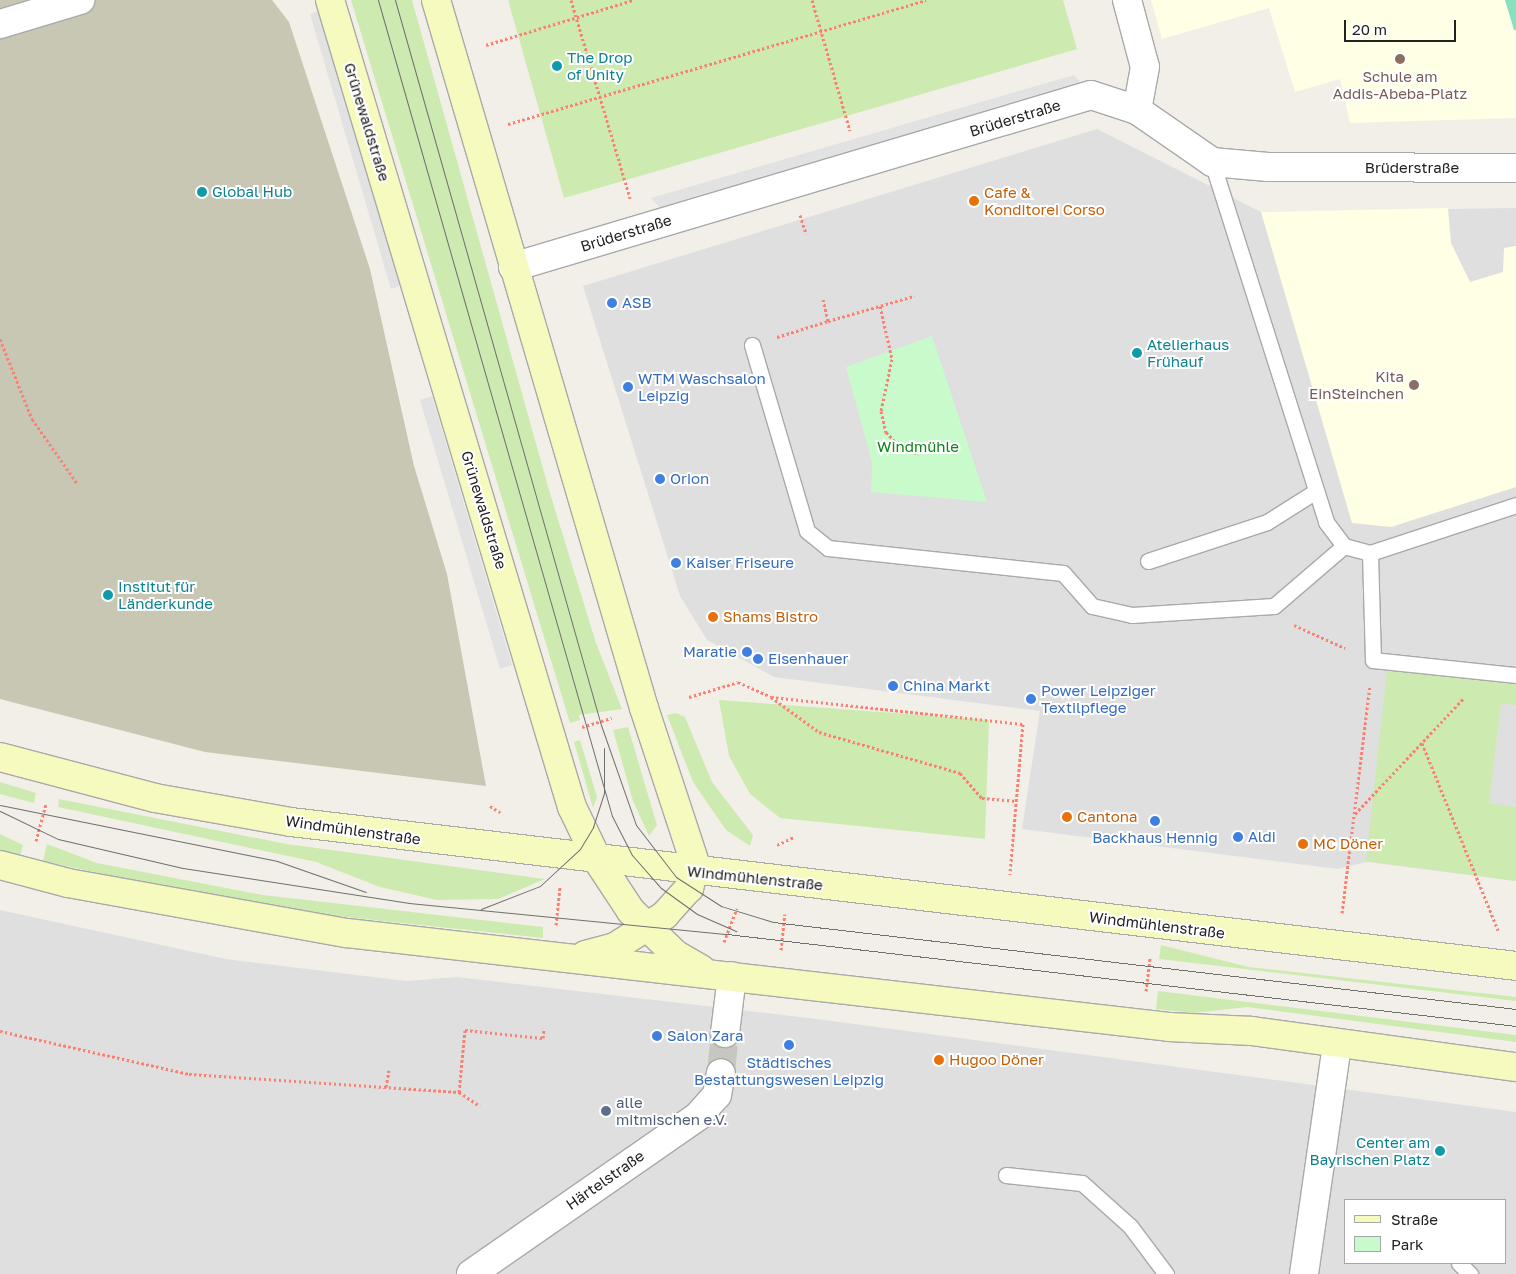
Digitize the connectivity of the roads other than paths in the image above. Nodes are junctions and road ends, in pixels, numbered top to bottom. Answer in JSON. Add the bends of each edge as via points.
{"nodes":[{"id":1,"x":80,"y":0,"type":"edge"},
{"id":2,"x":330,"y":0,"type":"edge"},
{"id":3,"x":436,"y":0,"type":"edge"},
{"id":4,"x":1127,"y":0,"type":"edge"},
{"id":5,"x":0,"y":24,"type":"edge"},
{"id":6,"x":1137,"y":110,"type":"junction"},
{"id":7,"x":1212,"y":162,"type":"junction"},
{"id":8,"x":1516,"y":168,"type":"edge"},
{"id":9,"x":512,"y":267,"type":"junction"},
{"id":10,"x":752,"y":345,"type":"road end"},
{"id":11,"x":1316,"y":491,"type":"junction"},
{"id":12,"x":1516,"y":506,"type":"edge"},
{"id":13,"x":1344,"y":546,"type":"junction"},
{"id":14,"x":1370,"y":553,"type":"junction"},
{"id":15,"x":1148,"y":561,"type":"dead end"},
{"id":16,"x":1516,"y":675,"type":"edge"},
{"id":17,"x":0,"y":757,"type":"edge"},
{"id":18,"x":598,"y":860,"type":"junction"},
{"id":19,"x":0,"y":865,"type":"edge"},
{"id":20,"x":695,"y":871,"type":"junction"},
{"id":21,"x":647,"y":928,"type":"junction"},
{"id":22,"x":559,"y":944,"type":"junction"},
{"id":23,"x":1516,"y":966,"type":"edge"},
{"id":24,"x":720,"y":975,"type":"junction"},
{"id":25,"x":725,"y":1034,"type":"tunnel mouth"},
{"id":26,"x":1337,"y":1044,"type":"junction"},
{"id":27,"x":1516,"y":1067,"type":"edge"},
{"id":28,"x":721,"y":1073,"type":"tunnel mouth"},
{"id":29,"x":1006,"y":1175,"type":"dead end"},
{"id":30,"x":1460,"y":1264,"type":"edge"},
{"id":31,"x":471,"y":1274,"type":"edge"},
{"id":32,"x":1166,"y":1274,"type":"edge"},
{"id":33,"x":1304,"y":1274,"type":"edge"},
{"id":34,"x":1470,"y":1274,"type":"edge"}],
"edges":[{"from":1,"to":5,"type":"street"},
{"from":2,"to":18,"type":"main road","name":"Grünewaldstraße","via":[[568,795]]},
{"from":3,"to":9,"type":"main road"},
{"from":4,"to":6,"type":"street","via":[[1145,67]]},
{"from":6,"to":7,"type":"street","name":"Brüderstraße"},
{"from":6,"to":9,"type":"street","name":"Brüderstraße","via":[[1091,96]]},
{"from":7,"to":8,"type":"street","name":"Brüderstraße","via":[[1268,167]]},
{"from":7,"to":11,"type":"lane"},
{"from":9,"to":20,"type":"main road"},
{"from":10,"to":13,"type":"lane","via":[[807,531],[828,548],[1063,574],[1092,606],[1132,615],[1274,606]]},
{"from":11,"to":13,"type":"lane","via":[[1326,522]]},
{"from":11,"to":15,"type":"lane","via":[[1267,522]]},
{"from":12,"to":14,"type":"lane"},
{"from":13,"to":14,"type":"lane"},
{"from":14,"to":16,"type":"lane","via":[[1373,660]]},
{"from":17,"to":18,"type":"main road","name":"Windmühlenstraße","via":[[155,798],[291,822]]},
{"from":18,"to":20,"type":"main road","name":"Windmühlenstraße"},
{"from":18,"to":21,"type":"main road","name":"Grünewaldstraße"},
{"from":19,"to":22,"type":"main road","via":[[27,873],[348,933]]},
{"from":20,"to":21,"type":"main road","via":[[683,896]]},
{"from":20,"to":23,"type":"main road","name":"Windmühlenstraße"},
{"from":21,"to":22,"type":"main road","via":[[615,947]]},
{"from":21,"to":24,"type":"main road","name":"Grünewaldstraße","via":[[675,954]]},
{"from":22,"to":24,"type":"main road"},
{"from":24,"to":25,"type":"street"},
{"from":24,"to":26,"type":"main road"},
{"from":26,"to":27,"type":"main road"},
{"from":26,"to":33,"type":"street"},
{"from":28,"to":31,"type":"street","name":"Härtelstraße","via":[[717,1095],[698,1116]]},
{"from":29,"to":32,"type":"lane","via":[[1082,1184],[1130,1226]]},
{"from":30,"to":34,"type":"lane"}]}
